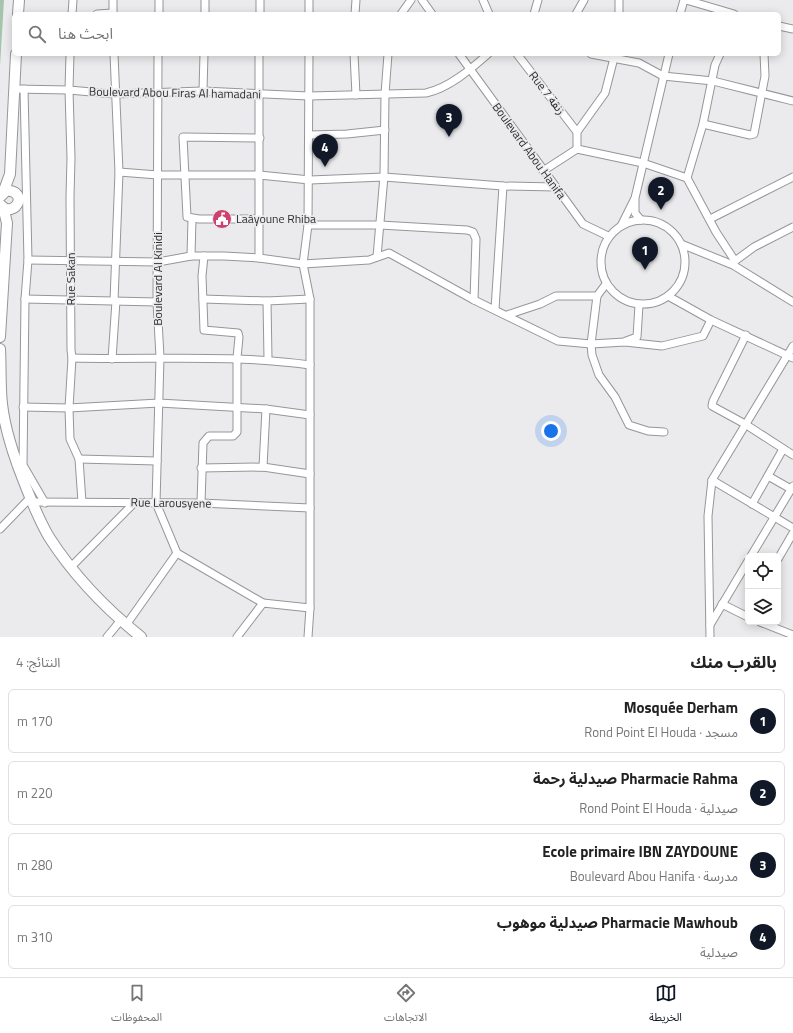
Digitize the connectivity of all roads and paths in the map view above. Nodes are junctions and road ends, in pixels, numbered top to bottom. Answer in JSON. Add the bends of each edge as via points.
{"nodes":[{"id":1,"x":19,"y":0,"type":"edge"},
{"id":2,"x":73,"y":0,"type":"edge"},
{"id":3,"x":113,"y":0,"type":"edge"},
{"id":4,"x":159,"y":0,"type":"edge"},
{"id":5,"x":205,"y":0,"type":"edge"},
{"id":6,"x":260,"y":0,"type":"edge"},
{"id":7,"x":309,"y":0,"type":"edge"},
{"id":8,"x":356,"y":0,"type":"edge"},
{"id":9,"x":411,"y":0,"type":"edge"},
{"id":10,"x":422,"y":0,"type":"edge"},
{"id":11,"x":483,"y":0,"type":"edge"},
{"id":12,"x":538,"y":0,"type":"edge"},
{"id":13,"x":584,"y":0,"type":"edge"},
{"id":14,"x":619,"y":0,"type":"edge"},
{"id":15,"x":685,"y":0,"type":"edge"},
{"id":16,"x":18,"y":12,"type":"edge"},
{"id":17,"x":72,"y":12,"type":"edge"},
{"id":18,"x":113,"y":12,"type":"edge"},
{"id":19,"x":158,"y":12,"type":"edge"},
{"id":20,"x":205,"y":12,"type":"edge"},
{"id":21,"x":260,"y":12,"type":"edge"},
{"id":22,"x":309,"y":12,"type":"edge"},
{"id":23,"x":355,"y":12,"type":"edge"},
{"id":24,"x":402,"y":12,"type":"edge"},
{"id":25,"x":431,"y":12,"type":"edge"},
{"id":26,"x":488,"y":12,"type":"edge"},
{"id":27,"x":535,"y":12,"type":"edge"},
{"id":28,"x":577,"y":12,"type":"edge"},
{"id":29,"x":619,"y":12,"type":"edge"},
{"id":30,"x":681,"y":12,"type":"edge"},
{"id":31,"x":727,"y":12,"type":"edge"},
{"id":32,"x":781,"y":26,"type":"edge"},
{"id":33,"x":793,"y":29,"type":"edge"},
{"id":34,"x":16,"y":56,"type":"edge"},
{"id":35,"x":70,"y":56,"type":"edge"},
{"id":36,"x":114,"y":56,"type":"edge"},
{"id":37,"x":158,"y":56,"type":"edge"},
{"id":38,"x":204,"y":56,"type":"edge"},
{"id":39,"x":259,"y":56,"type":"edge"},
{"id":40,"x":309,"y":56,"type":"edge"},
{"id":41,"x":354,"y":56,"type":"edge"},
{"id":42,"x":388,"y":56,"type":"edge"},
{"id":43,"x":460,"y":56,"type":"edge"},
{"id":44,"x":486,"y":56,"type":"edge"},
{"id":45,"x":519,"y":56,"type":"edge"},
{"id":46,"x":615,"y":56,"type":"edge"},
{"id":47,"x":668,"y":56,"type":"edge"},
{"id":48,"x":719,"y":56,"type":"edge"},
{"id":49,"x":764,"y":56,"type":"edge"},
{"id":50,"x":470,"y":70,"type":"junction"},
{"id":51,"x":663,"y":76,"type":"junction"},
{"id":52,"x":713,"y":81,"type":"junction"},
{"id":53,"x":19,"y":89,"type":"junction"},
{"id":54,"x":69,"y":90,"type":"junction"},
{"id":55,"x":203,"y":91,"type":"junction"},
{"id":56,"x":158,"y":92,"type":"junction"},
{"id":57,"x":761,"y":93,"type":"junction"},
{"id":58,"x":114,"y":94,"type":"junction"},
{"id":59,"x":259,"y":94,"type":"junction"},
{"id":60,"x":385,"y":94,"type":"junction"},
{"id":61,"x":356,"y":95,"type":"junction"},
{"id":62,"x":309,"y":96,"type":"junction"},
{"id":63,"x":793,"y":101,"type":"edge"},
{"id":64,"x":703,"y":124,"type":"junction"},
{"id":65,"x":385,"y":130,"type":"junction"},
{"id":66,"x":577,"y":132,"type":"junction"},
{"id":67,"x":310,"y":135,"type":"junction"},
{"id":68,"x":260,"y":138,"type":"junction"},
{"id":69,"x":577,"y":149,"type":"junction"},
{"id":70,"x":643,"y":163,"type":"junction"},
{"id":71,"x":543,"y":171,"type":"junction"},
{"id":72,"x":119,"y":172,"type":"junction"},
{"id":73,"x":10,"y":174,"type":"junction"},
{"id":74,"x":158,"y":175,"type":"junction"},
{"id":75,"x":184,"y":175,"type":"junction"},
{"id":76,"x":259,"y":175,"type":"junction"},
{"id":77,"x":384,"y":177,"type":"junction"},
{"id":78,"x":793,"y":177,"type":"edge"},
{"id":79,"x":687,"y":178,"type":"junction"},
{"id":80,"x":310,"y":180,"type":"junction"},
{"id":81,"x":503,"y":186,"type":"junction"},
{"id":82,"x":556,"y":187,"type":"junction"},
{"id":83,"x":634,"y":198,"type":"junction"},
{"id":84,"x":1,"y":200,"type":"edge"},
{"id":85,"x":19,"y":201,"type":"junction"},
{"id":86,"x":192,"y":219,"type":"junction"},
{"id":87,"x":259,"y":219,"type":"junction"},
{"id":88,"x":710,"y":219,"type":"junction"},
{"id":89,"x":641,"y":220,"type":"junction"},
{"id":90,"x":7,"y":223,"type":"junction"},
{"id":91,"x":308,"y":225,"type":"junction"},
{"id":92,"x":380,"y":225,"type":"junction"},
{"id":93,"x":620,"y":226,"type":"junction"},
{"id":94,"x":793,"y":228,"type":"edge"},
{"id":95,"x":608,"y":236,"type":"junction"},
{"id":96,"x":681,"y":244,"type":"junction"},
{"id":97,"x":191,"y":256,"type":"junction"},
{"id":98,"x":204,"y":256,"type":"junction"},
{"id":99,"x":377,"y":257,"type":"junction"},
{"id":100,"x":259,"y":258,"type":"junction"},
{"id":101,"x":28,"y":260,"type":"junction"},
{"id":102,"x":71,"y":260,"type":"junction"},
{"id":103,"x":115,"y":261,"type":"junction"},
{"id":104,"x":158,"y":262,"type":"junction"},
{"id":105,"x":734,"y":263,"type":"junction"},
{"id":106,"x":302,"y":264,"type":"junction"},
{"id":107,"x":606,"y":284,"type":"junction"},
{"id":108,"x":596,"y":296,"type":"junction"},
{"id":109,"x":668,"y":296,"type":"junction"},
{"id":110,"x":25,"y":299,"type":"junction"},
{"id":111,"x":203,"y":299,"type":"junction"},
{"id":112,"x":310,"y":299,"type":"junction"},
{"id":113,"x":71,"y":300,"type":"junction"},
{"id":114,"x":474,"y":300,"type":"junction"},
{"id":115,"x":115,"y":301,"type":"junction"},
{"id":116,"x":267,"y":301,"type":"junction"},
{"id":117,"x":157,"y":302,"type":"junction"},
{"id":118,"x":793,"y":302,"type":"edge"},
{"id":119,"x":639,"y":305,"type":"junction"},
{"id":120,"x":495,"y":309,"type":"junction"},
{"id":121,"x":507,"y":315,"type":"junction"},
{"id":122,"x":711,"y":320,"type":"junction"},
{"id":123,"x":746,"y":336,"type":"junction"},
{"id":124,"x":0,"y":337,"type":"edge"},
{"id":125,"x":625,"y":342,"type":"junction"},
{"id":126,"x":591,"y":344,"type":"junction"},
{"id":127,"x":793,"y":346,"type":"edge"},
{"id":128,"x":0,"y":349,"type":"edge"},
{"id":129,"x":790,"y":356,"type":"edge"},
{"id":130,"x":160,"y":357,"type":"junction"},
{"id":131,"x":72,"y":358,"type":"junction"},
{"id":132,"x":237,"y":358,"type":"junction"},
{"id":133,"x":112,"y":359,"type":"junction"},
{"id":134,"x":268,"y":359,"type":"junction"},
{"id":135,"x":310,"y":365,"type":"junction"},
{"id":136,"x":0,"y":374,"type":"edge"},
{"id":137,"x":159,"y":403,"type":"junction"},
{"id":138,"x":23,"y":407,"type":"junction"},
{"id":139,"x":69,"y":408,"type":"junction"},
{"id":140,"x":238,"y":408,"type":"junction"},
{"id":141,"x":266,"y":410,"type":"junction"},
{"id":142,"x":310,"y":415,"type":"junction"},
{"id":143,"x":745,"y":424,"type":"junction"},
{"id":144,"x":664,"y":432,"type":"dead end"},
{"id":145,"x":783,"y":448,"type":"junction"},
{"id":146,"x":793,"y":455,"type":"edge"},
{"id":147,"x":78,"y":459,"type":"junction"},
{"id":148,"x":157,"y":461,"type":"junction"},
{"id":149,"x":263,"y":467,"type":"junction"},
{"id":150,"x":202,"y":468,"type":"junction"},
{"id":151,"x":310,"y":474,"type":"junction"},
{"id":152,"x":768,"y":476,"type":"junction"},
{"id":153,"x":712,"y":480,"type":"junction"},
{"id":154,"x":792,"y":487,"type":"edge"},
{"id":155,"x":31,"y":500,"type":"junction"},
{"id":156,"x":82,"y":502,"type":"junction"},
{"id":157,"x":45,"y":503,"type":"junction"},
{"id":158,"x":134,"y":503,"type":"junction"},
{"id":159,"x":156,"y":503,"type":"junction"},
{"id":160,"x":201,"y":503,"type":"junction"},
{"id":161,"x":752,"y":504,"type":"junction"},
{"id":162,"x":310,"y":508,"type":"junction"},
{"id":163,"x":774,"y":517,"type":"junction"},
{"id":164,"x":793,"y":528,"type":"edge"},
{"id":165,"x":0,"y":529,"type":"edge"},
{"id":166,"x":793,"y":533,"type":"edge"},
{"id":167,"x":177,"y":553,"type":"junction"},
{"id":168,"x":753,"y":553,"type":"edge"},
{"id":169,"x":781,"y":554,"type":"edge"},
{"id":170,"x":745,"y":566,"type":"edge"},
{"id":171,"x":70,"y":568,"type":"junction"},
{"id":172,"x":263,"y":603,"type":"junction"},
{"id":173,"x":722,"y":604,"type":"junction"},
{"id":174,"x":310,"y":608,"type":"junction"},
{"id":175,"x":745,"y":614,"type":"edge"},
{"id":176,"x":123,"y":623,"type":"junction"},
{"id":177,"x":710,"y":625,"type":"junction"},
{"id":178,"x":767,"y":625,"type":"edge"},
{"id":179,"x":793,"y":636,"type":"edge"},
{"id":180,"x":107,"y":637,"type":"edge"},
{"id":181,"x":141,"y":637,"type":"edge"},
{"id":182,"x":237,"y":637,"type":"edge"},
{"id":183,"x":308,"y":637,"type":"edge"},
{"id":184,"x":710,"y":637,"type":"edge"}],
"edges":[{"from":1,"to":16,"type":"main road"},
{"from":2,"to":17,"type":"street"},
{"from":3,"to":18,"type":"street"},
{"from":4,"to":19,"type":"street"},
{"from":5,"to":20,"type":"street"},
{"from":6,"to":21,"type":"street"},
{"from":7,"to":22,"type":"street"},
{"from":8,"to":23,"type":"street"},
{"from":9,"to":24,"type":"street"},
{"from":10,"to":25,"type":"street"},
{"from":11,"to":26,"type":"street"},
{"from":12,"to":27,"type":"street"},
{"from":13,"to":28,"type":"street"},
{"from":14,"to":29,"type":"street"},
{"from":15,"to":30,"type":"street"},
{"from":15,"to":31,"type":"street"},
{"from":32,"to":33,"type":"street"},
{"from":34,"to":53,"type":"main road"},
{"from":35,"to":54,"type":"street","name":"Rue Sakan"},
{"from":36,"to":58,"type":"street"},
{"from":37,"to":56,"type":"street","name":"Boulevard Al Kinidi"},
{"from":38,"to":55,"type":"street"},
{"from":39,"to":59,"type":"street"},
{"from":40,"to":62,"type":"street"},
{"from":41,"to":61,"type":"street"},
{"from":42,"to":60,"type":"street"},
{"from":43,"to":50,"type":"street","name":"Boulevard Abou Hanifa"},
{"from":44,"to":50,"type":"street","name":"Boulevard Abou Firas Al hamadani"},
{"from":45,"to":66,"type":"street","name":"Rue 7 زنقة"},
{"from":46,"to":51,"type":"street","via":[[639,63]]},
{"from":46,"to":66,"type":"street","via":[[605,92]]},
{"from":47,"to":51,"type":"street"},
{"from":48,"to":52,"type":"street"},
{"from":49,"to":57,"type":"street","via":[[766,72]]},
{"from":50,"to":60,"type":"street","name":"Boulevard Abou Firas Al hamadani","via":[[437,91]]},
{"from":50,"to":71,"type":"street","name":"Boulevard Abou Hanifa"},
{"from":51,"to":52,"type":"street"},
{"from":51,"to":70,"type":"street"},
{"from":52,"to":57,"type":"street"},
{"from":52,"to":64,"type":"street"},
{"from":53,"to":54,"type":"street","name":"Boulevard Abou Firas Al hamadani"},
{"from":53,"to":73,"type":"main road"},
{"from":53,"to":85,"type":"street"},
{"from":54,"to":58,"type":"street","name":"Boulevard Abou Firas Al hamadani"},
{"from":54,"to":102,"type":"street","name":"Rue Sakan"},
{"from":55,"to":56,"type":"street","name":"Boulevard Abou Firas Al hamadani"},
{"from":55,"to":59,"type":"street","name":"Boulevard Abou Firas Al hamadani"},
{"from":56,"to":58,"type":"street","name":"Boulevard Abou Firas Al hamadani"},
{"from":56,"to":74,"type":"street","name":"Boulevard Al Kinidi"},
{"from":57,"to":63,"type":"street"},
{"from":57,"to":64,"type":"street","via":[[753,135]]},
{"from":58,"to":72,"type":"street"},
{"from":59,"to":62,"type":"street","name":"Boulevard Abou Firas Al hamadani"},
{"from":59,"to":68,"type":"street"},
{"from":60,"to":61,"type":"street","name":"Boulevard Abou Firas Al hamadani"},
{"from":60,"to":65,"type":"street"},
{"from":61,"to":62,"type":"street","name":"Boulevard Abou Firas Al hamadani"},
{"from":62,"to":67,"type":"street"},
{"from":64,"to":79,"type":"street"},
{"from":65,"to":67,"type":"street"},
{"from":65,"to":77,"type":"street"},
{"from":66,"to":69,"type":"street"},
{"from":67,"to":80,"type":"street"},
{"from":68,"to":75,"type":"street","via":[[183,138]]},
{"from":68,"to":76,"type":"street"},
{"from":69,"to":70,"type":"street"},
{"from":69,"to":71,"type":"street"},
{"from":70,"to":79,"type":"street"},
{"from":70,"to":83,"type":"street"},
{"from":71,"to":82,"type":"street","name":"Boulevard Abou Hanifa"},
{"from":72,"to":74,"type":"street"},
{"from":72,"to":103,"type":"street"},
{"from":73,"to":84,"type":"main road"},
{"from":73,"to":85,"type":"main road"},
{"from":74,"to":75,"type":"street"},
{"from":74,"to":104,"type":"street","name":"Boulevard Al Kinidi"},
{"from":75,"to":76,"type":"street"},
{"from":75,"to":86,"type":"street","via":[[187,217]]},
{"from":76,"to":80,"type":"street"},
{"from":76,"to":87,"type":"street"},
{"from":77,"to":80,"type":"street"},
{"from":77,"to":81,"type":"street"},
{"from":77,"to":92,"type":"street"},
{"from":78,"to":88,"type":"street"},
{"from":79,"to":88,"type":"street"},
{"from":80,"to":91,"type":"street"},
{"from":81,"to":82,"type":"street"},
{"from":81,"to":120,"type":"street"},
{"from":82,"to":95,"type":"street","name":"Boulevard Abou Hanifa","via":[[583,224]]},
{"from":83,"to":89,"type":"street","via":[[635,213]]},
{"from":83,"to":93,"type":"street"},
{"from":84,"to":85,"type":"main road","via":[[8,210]]},
{"from":84,"to":85,"type":"main road","via":[[9,190]]},
{"from":84,"to":90,"type":"main road"},
{"from":85,"to":90,"type":"main road"},
{"from":85,"to":101,"type":"street"},
{"from":86,"to":87,"type":"street"},
{"from":86,"to":97,"type":"street"},
{"from":87,"to":100,"type":"street"},
{"from":88,"to":105,"type":"street"},
{"from":89,"to":93,"type":"street"},
{"from":89,"to":96,"type":"street","via":[[660,224],[676,236]]},
{"from":90,"to":124,"type":"main road"},
{"from":91,"to":92,"type":"street"},
{"from":91,"to":106,"type":"street"},
{"from":92,"to":99,"type":"street"},
{"from":92,"to":114,"type":"street","via":[[473,232],[476,239]]},
{"from":93,"to":95,"type":"street"},
{"from":94,"to":105,"type":"street","via":[[754,246]]},
{"from":95,"to":107,"type":"street","via":[[600,257],[601,271]]},
{"from":96,"to":105,"type":"street"},
{"from":96,"to":109,"type":"street","via":[[685,260],[683,275]]},
{"from":97,"to":98,"type":"street"},
{"from":97,"to":104,"type":"street"},
{"from":98,"to":100,"type":"street"},
{"from":98,"to":111,"type":"street"},
{"from":99,"to":106,"type":"street","via":[[369,260]]},
{"from":99,"to":114,"type":"street","via":[[389,253]]},
{"from":100,"to":106,"type":"street"},
{"from":101,"to":102,"type":"street"},
{"from":101,"to":110,"type":"street"},
{"from":102,"to":103,"type":"street"},
{"from":102,"to":113,"type":"street","name":"Rue Sakan"},
{"from":103,"to":104,"type":"street"},
{"from":103,"to":115,"type":"street"},
{"from":104,"to":117,"type":"street","name":"Boulevard Al Kinidi"},
{"from":105,"to":118,"type":"street"},
{"from":106,"to":112,"type":"street"},
{"from":107,"to":108,"type":"street"},
{"from":107,"to":119,"type":"street","via":[[620,298]]},
{"from":108,"to":121,"type":"street","via":[[556,296]]},
{"from":108,"to":126,"type":"street"},
{"from":109,"to":119,"type":"street","via":[[660,301]]},
{"from":109,"to":122,"type":"street"},
{"from":110,"to":113,"type":"street"},
{"from":110,"to":138,"type":"street"},
{"from":111,"to":116,"type":"street"},
{"from":111,"to":132,"type":"street","via":[[204,330],[238,333]]},
{"from":112,"to":116,"type":"street"},
{"from":112,"to":135,"type":"street"},
{"from":113,"to":115,"type":"street"},
{"from":113,"to":131,"type":"street","name":"Rue Sakan"},
{"from":114,"to":120,"type":"street"},
{"from":115,"to":117,"type":"street"},
{"from":115,"to":133,"type":"street"},
{"from":116,"to":134,"type":"street"},
{"from":117,"to":130,"type":"street","name":"Boulevard Al Kinidi"},
{"from":119,"to":125,"type":"street","via":[[637,337]]},
{"from":120,"to":121,"type":"street"},
{"from":121,"to":126,"type":"street","via":[[558,341]]},
{"from":122,"to":123,"type":"street"},
{"from":122,"to":125,"type":"street","via":[[700,337],[662,346]]},
{"from":123,"to":129,"type":"street"},
{"from":123,"to":143,"type":"street","via":[[712,401],[712,406]]},
{"from":125,"to":126,"type":"street"},
{"from":126,"to":144,"type":"street","via":[[595,367],[615,396],[629,425],[648,431]]},
{"from":127,"to":129,"type":"street"},
{"from":128,"to":136,"type":"main road"},
{"from":129,"to":143,"type":"street"},
{"from":130,"to":132,"type":"street"},
{"from":130,"to":133,"type":"street"},
{"from":130,"to":137,"type":"street","name":"Boulevard Al Kinidi"},
{"from":131,"to":133,"type":"street"},
{"from":131,"to":139,"type":"street","name":"Rue Sakan"},
{"from":132,"to":134,"type":"street"},
{"from":132,"to":140,"type":"street"},
{"from":134,"to":135,"type":"street"},
{"from":135,"to":142,"type":"street"},
{"from":136,"to":155,"type":"main road","via":[[6,426],[16,462]]},
{"from":137,"to":139,"type":"street"},
{"from":137,"to":140,"type":"street"},
{"from":137,"to":148,"type":"street","name":"Boulevard Al Kinidi"},
{"from":138,"to":139,"type":"street"},
{"from":138,"to":157,"type":"street","via":[[23,464]]},
{"from":139,"to":147,"type":"street","name":"Rue Sakan","via":[[70,439]]},
{"from":140,"to":141,"type":"street"},
{"from":140,"to":150,"type":"street","via":[[236,435],[207,438],[202,446]]},
{"from":141,"to":142,"type":"street"},
{"from":141,"to":149,"type":"street"},
{"from":142,"to":151,"type":"street"},
{"from":143,"to":145,"type":"street"},
{"from":143,"to":153,"type":"street"},
{"from":145,"to":146,"type":"street"},
{"from":145,"to":152,"type":"street"},
{"from":147,"to":148,"type":"street"},
{"from":147,"to":156,"type":"street","name":"Rue Sakan"},
{"from":148,"to":159,"type":"street","name":"Boulevard Al Kinidi"},
{"from":149,"to":150,"type":"street"},
{"from":149,"to":151,"type":"street"},
{"from":150,"to":160,"type":"street"},
{"from":151,"to":162,"type":"street"},
{"from":152,"to":154,"type":"street"},
{"from":152,"to":161,"type":"street"},
{"from":153,"to":161,"type":"street"},
{"from":153,"to":177,"type":"street","via":[[708,516]]},
{"from":154,"to":163,"type":"street"},
{"from":155,"to":157,"type":"street","name":"Rue Larousyene"},
{"from":155,"to":165,"type":"street"},
{"from":155,"to":171,"type":"main road","via":[[48,536]]},
{"from":156,"to":157,"type":"street","name":"Rue Larousyene"},
{"from":156,"to":158,"type":"street","name":"Rue Larousyene"},
{"from":158,"to":159,"type":"street","name":"Rue Larousyene"},
{"from":158,"to":171,"type":"street"},
{"from":159,"to":160,"type":"street","name":"Rue Larousyene"},
{"from":159,"to":167,"type":"street"},
{"from":160,"to":162,"type":"street","name":"Rue Larousyene"},
{"from":161,"to":163,"type":"street"},
{"from":162,"to":174,"type":"street"},
{"from":163,"to":164,"type":"street"},
{"from":163,"to":168,"type":"street"},
{"from":166,"to":169,"type":"street"},
{"from":167,"to":172,"type":"street"},
{"from":167,"to":176,"type":"street"},
{"from":170,"to":173,"type":"street"},
{"from":171,"to":176,"type":"main road"},
{"from":172,"to":174,"type":"street"},
{"from":172,"to":182,"type":"street"},
{"from":173,"to":175,"type":"street"},
{"from":173,"to":177,"type":"street"},
{"from":174,"to":183,"type":"street"},
{"from":176,"to":180,"type":"street"},
{"from":176,"to":181,"type":"main road"},
{"from":177,"to":184,"type":"street"},
{"from":178,"to":179,"type":"street"}]}
